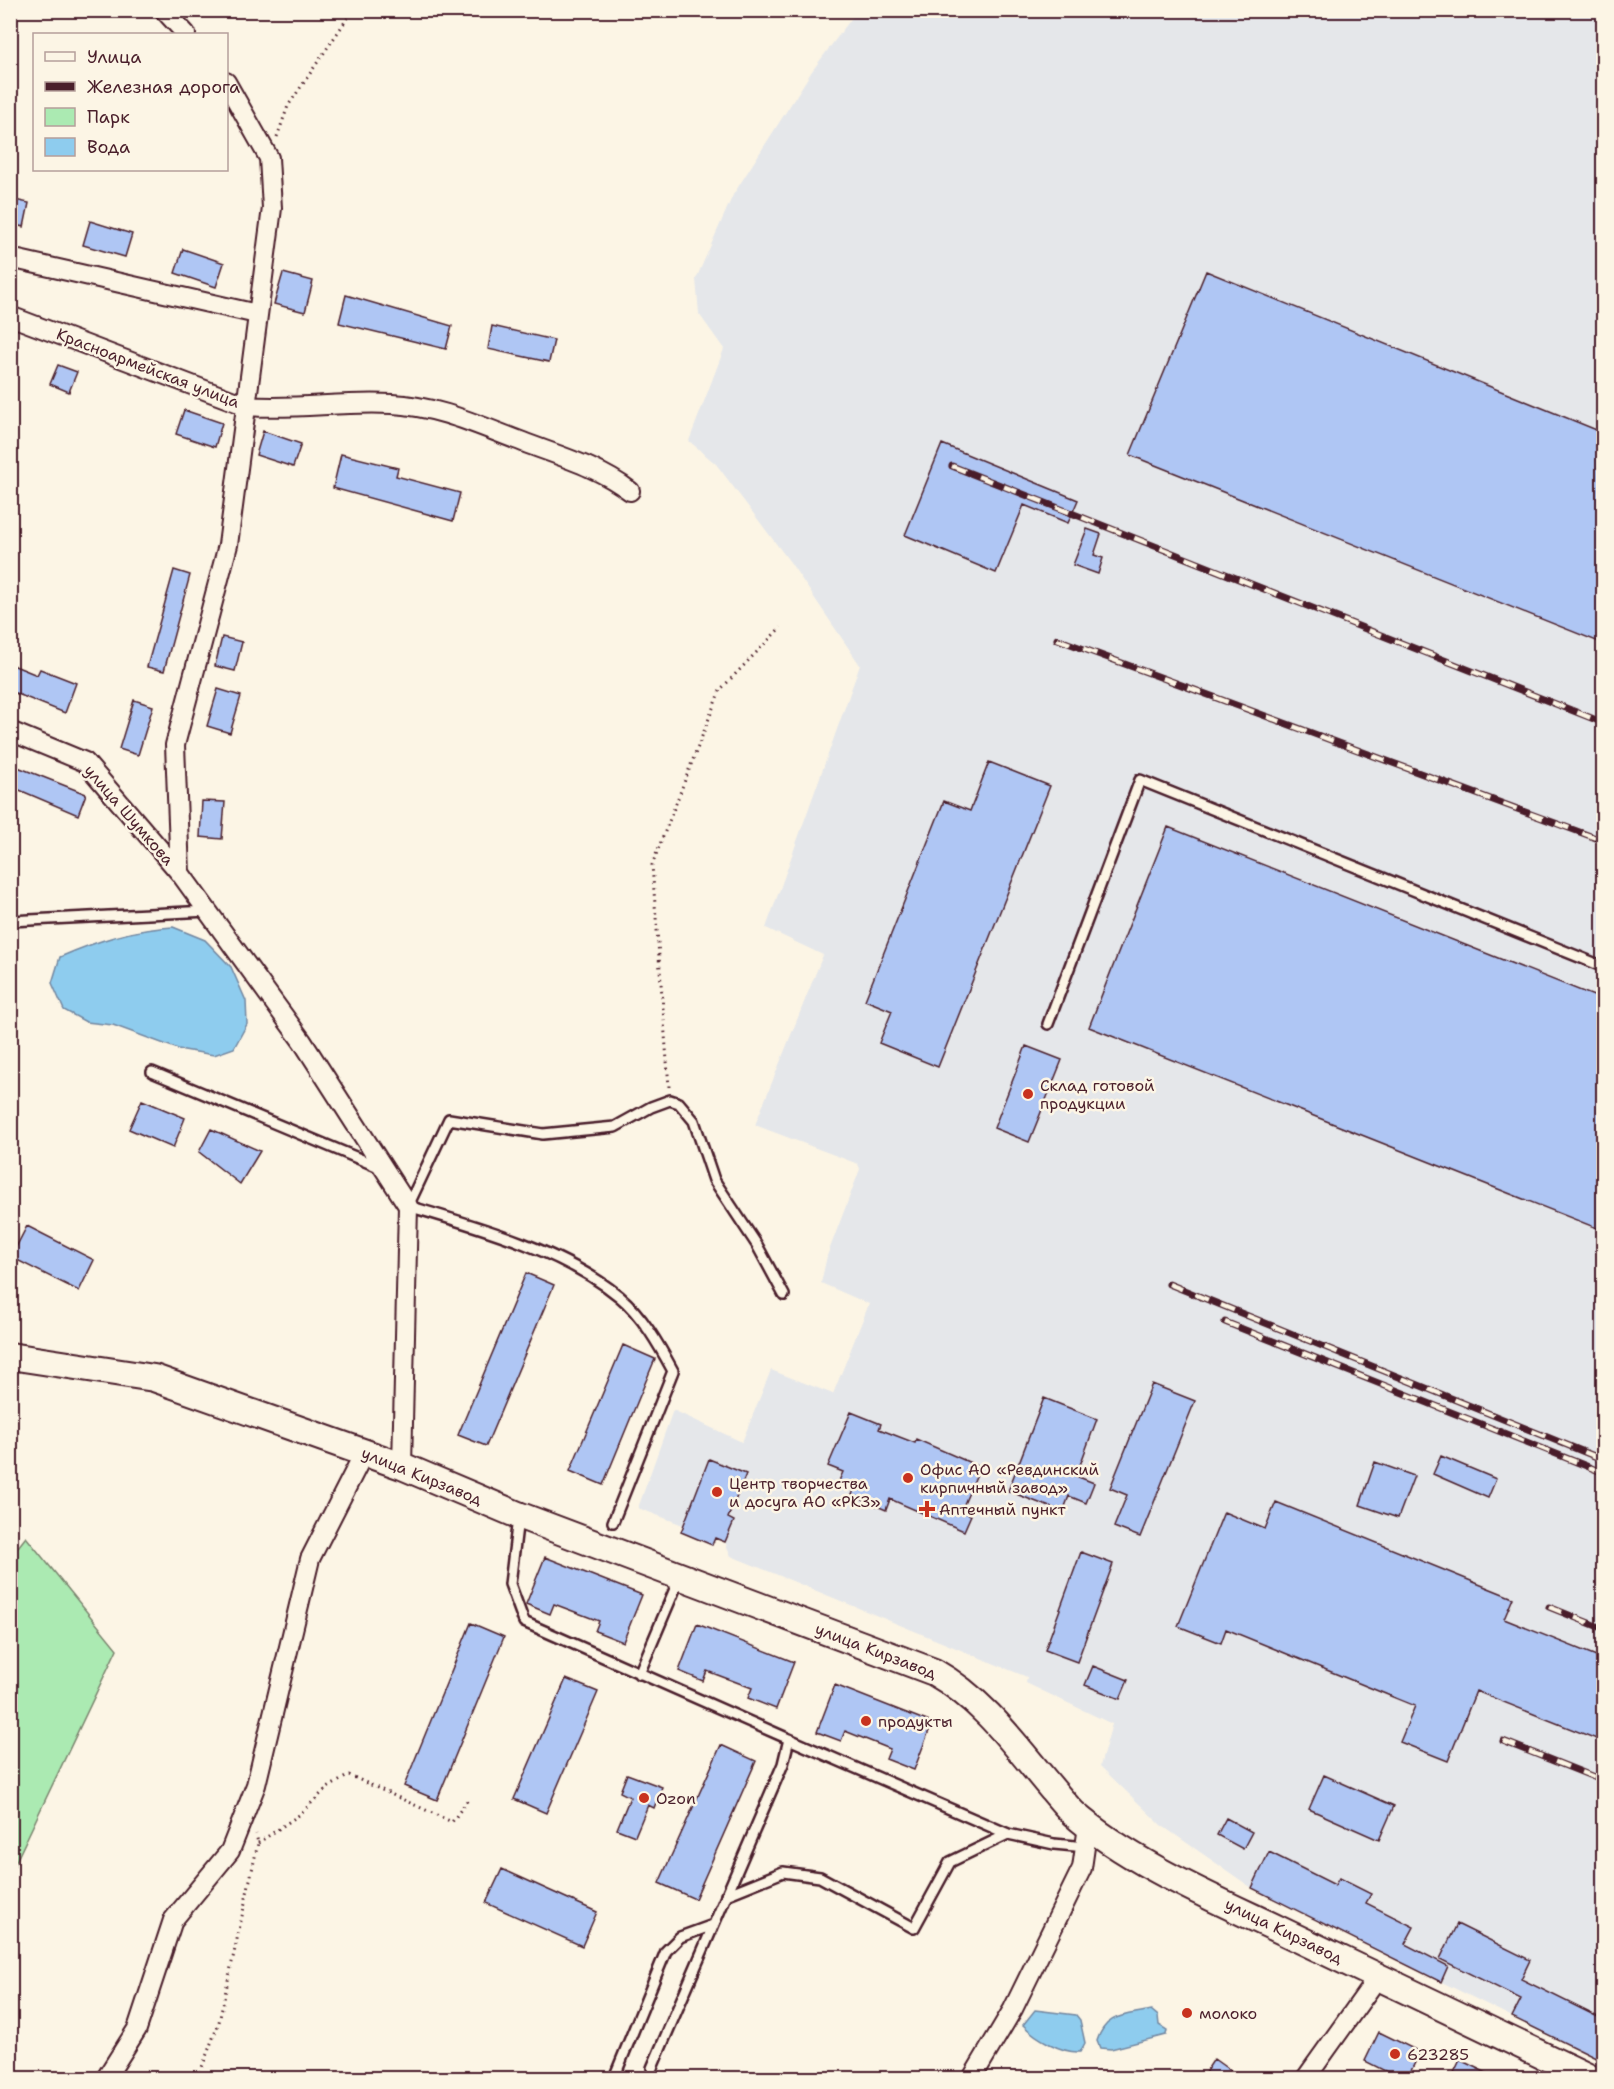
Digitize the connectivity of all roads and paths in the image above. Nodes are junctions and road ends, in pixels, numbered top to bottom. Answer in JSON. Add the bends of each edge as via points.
{"nodes":[{"id":1,"x":164,"y":10,"type":"edge"},
{"id":2,"x":353,"y":10,"type":"edge"},
{"id":3,"x":185,"y":33,"type":"edge"},
{"id":4,"x":228,"y":86,"type":"edge"},
{"id":5,"x":269,"y":158,"type":"junction"},
{"id":6,"x":10,"y":258,"type":"edge"},
{"id":7,"x":257,"y":314,"type":"junction"},
{"id":8,"x":10,"y":316,"type":"edge"},
{"id":9,"x":247,"y":406,"type":"junction"},
{"id":10,"x":630,"y":491,"type":"dead end"},
{"id":11,"x":781,"y":627,"type":"dead end"},
{"id":12,"x":10,"y":731,"type":"edge"},
{"id":13,"x":180,"y":873,"type":"junction"},
{"id":14,"x":208,"y":911,"type":"junction"},
{"id":15,"x":10,"y":921,"type":"edge"},
{"id":16,"x":1604,"y":967,"type":"edge"},
{"id":17,"x":1048,"y":1024,"type":"dead end"},
{"id":18,"x":152,"y":1072,"type":"dead end"},
{"id":19,"x":670,"y":1100,"type":"junction"},
{"id":20,"x":384,"y":1169,"type":"junction"},
{"id":21,"x":408,"y":1206,"type":"junction"},
{"id":22,"x":784,"y":1295,"type":"dead end"},
{"id":23,"x":10,"y":1356,"type":"edge"},
{"id":24,"x":364,"y":1453,"type":"junction"},
{"id":25,"x":402,"y":1466,"type":"junction"},
{"id":26,"x":518,"y":1515,"type":"junction"},
{"id":27,"x":613,"y":1522,"type":"dead end"},
{"id":28,"x":680,"y":1577,"type":"junction"},
{"id":29,"x":639,"y":1674,"type":"junction"},
{"id":30,"x":789,"y":1739,"type":"junction"},
{"id":31,"x":469,"y":1798,"type":"dead end"},
{"id":32,"x":248,"y":1806,"type":"junction"},
{"id":33,"x":1008,"y":1834,"type":"junction"},
{"id":34,"x":1087,"y":1836,"type":"junction"},
{"id":35,"x":258,"y":1843,"type":"junction"},
{"id":36,"x":726,"y":1895,"type":"junction"},
{"id":37,"x":713,"y":1925,"type":"junction"},
{"id":38,"x":1378,"y":1977,"type":"junction"},
{"id":39,"x":652,"y":2068,"type":"dead end"},
{"id":40,"x":105,"y":2079,"type":"edge"},
{"id":41,"x":198,"y":2079,"type":"edge"},
{"id":42,"x":615,"y":2079,"type":"edge"},
{"id":43,"x":972,"y":2079,"type":"edge"},
{"id":44,"x":1306,"y":2079,"type":"edge"},
{"id":45,"x":1590,"y":2079,"type":"edge"}],
"edges":[{"from":1,"to":3,"type":"street"},
{"from":2,"to":5,"type":"path","via":[[288,106]]},
{"from":4,"to":5,"type":"street"},
{"from":5,"to":7,"type":"street","via":[[272,208]]},
{"from":6,"to":7,"type":"street"},
{"from":7,"to":9,"type":"street"},
{"from":8,"to":9,"type":"street","name":"Красноармейская улица"},
{"from":9,"to":10,"type":"street","name":"Красноармейская улица","via":[[280,409],[362,403],[425,408],[451,414],[579,463]]},
{"from":9,"to":13,"type":"street","via":[[228,545],[175,745]]},
{"from":11,"to":19,"type":"path","via":[[720,690],[652,866]]},
{"from":12,"to":13,"type":"street","name":"улица Шумкова","via":[[85,762]]},
{"from":13,"to":14,"type":"street","name":"улица Шумкова"},
{"from":14,"to":15,"type":"lane"},
{"from":14,"to":20,"type":"street","name":"улица Шумкова","via":[[302,1041]]},
{"from":16,"to":17,"type":"lane","via":[[1140,780]]},
{"from":18,"to":20,"type":"lane"},
{"from":19,"to":21,"type":"lane","via":[[615,1127],[543,1134],[449,1119]]},
{"from":19,"to":22,"type":"lane","via":[[680,1103],[694,1121],[714,1180]]},
{"from":20,"to":21,"type":"street","name":"улица Шумкова"},
{"from":21,"to":25,"type":"street"},
{"from":21,"to":27,"type":"lane","via":[[493,1231],[575,1268],[620,1296],[655,1339],[673,1371]]},
{"from":23,"to":24,"type":"street","name":"улица Кирзавод","via":[[154,1378]]},
{"from":24,"to":25,"type":"street","name":"улица Кирзавод"},
{"from":24,"to":32,"type":"street","via":[[310,1559]]},
{"from":25,"to":26,"type":"street","name":"улица Кирзавод"},
{"from":26,"to":28,"type":"street","name":"улица Кирзавод"},
{"from":26,"to":29,"type":"lane","via":[[510,1584],[524,1622]]},
{"from":28,"to":29,"type":"lane"},
{"from":28,"to":34,"type":"street","name":"улица Кирзавод","via":[[946,1679],[989,1713]]},
{"from":29,"to":30,"type":"lane"},
{"from":30,"to":33,"type":"lane"},
{"from":30,"to":36,"type":"lane","via":[[783,1764]]},
{"from":31,"to":35,"type":"path","via":[[452,1822],[349,1775]]},
{"from":32,"to":35,"type":"path"},
{"from":32,"to":40,"type":"street","via":[[230,1851],[173,1920],[137,2029]]},
{"from":33,"to":34,"type":"lane","via":[[1054,1844]]},
{"from":33,"to":36,"type":"lane","via":[[950,1862],[914,1928],[820,1877],[783,1872]]},
{"from":34,"to":38,"type":"street","name":"улица Кирзавод"},
{"from":34,"to":43,"type":"street","via":[[1082,1868],[1028,1979]]},
{"from":35,"to":41,"type":"path","via":[[219,2022]]},
{"from":36,"to":37,"type":"lane"},
{"from":37,"to":39,"type":"lane"},
{"from":37,"to":42,"type":"lane","via":[[680,1937],[666,1951]]},
{"from":38,"to":44,"type":"street"},
{"from":38,"to":45,"type":"street","name":"улица Кирзавод"}]}
